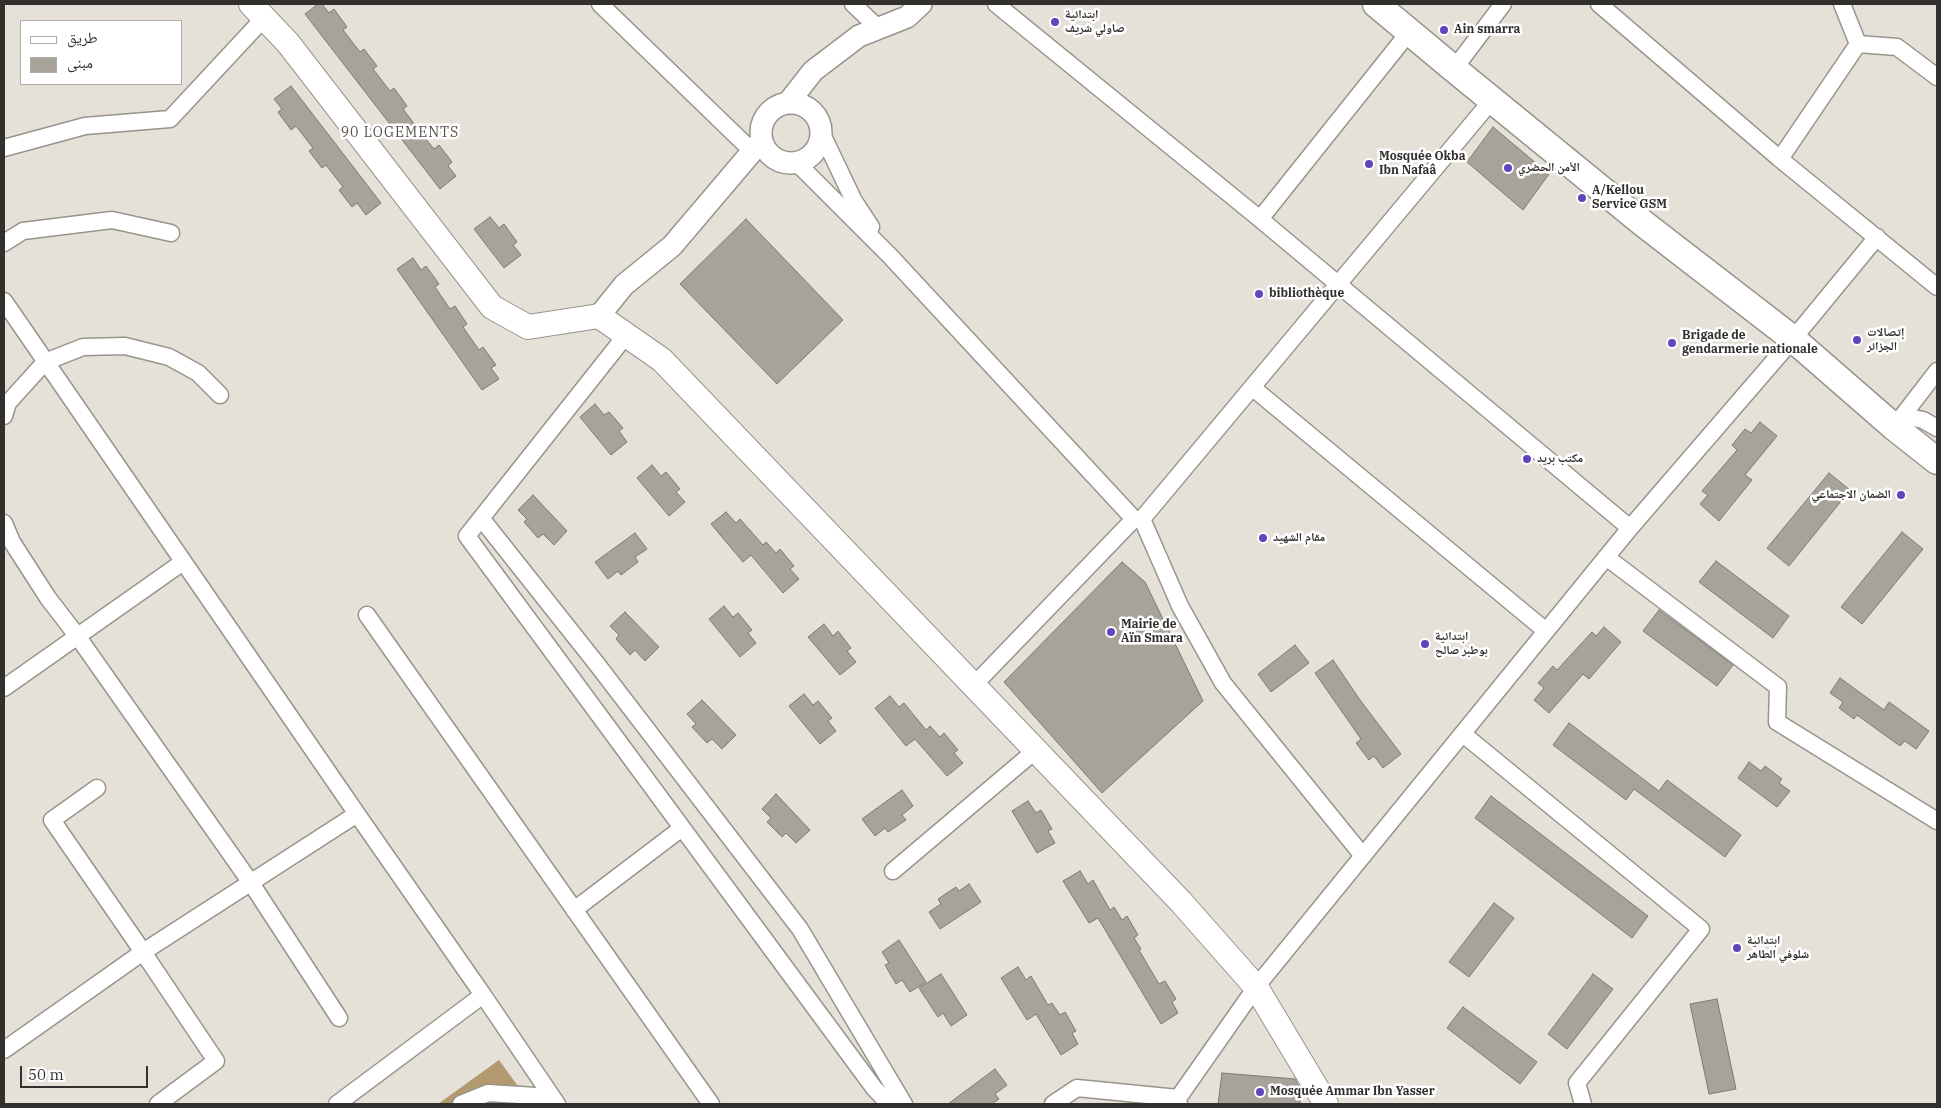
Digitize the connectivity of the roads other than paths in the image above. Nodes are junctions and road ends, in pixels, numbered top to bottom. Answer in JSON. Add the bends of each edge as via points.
{"nodes":[{"id":1,"x":600,"y":4,"type":"edge"},
{"id":2,"x":853,"y":4,"type":"edge"},
{"id":3,"x":921,"y":4,"type":"edge"},
{"id":4,"x":996,"y":4,"type":"edge"},
{"id":5,"x":1376,"y":4,"type":"edge"},
{"id":6,"x":1503,"y":4,"type":"edge"},
{"id":7,"x":1599,"y":4,"type":"edge"},
{"id":8,"x":1842,"y":4,"type":"edge"},
{"id":9,"x":258,"y":11,"type":"edge"},
{"id":10,"x":878,"y":28,"type":"junction"},
{"id":11,"x":1410,"y":32,"type":"junction"},
{"id":12,"x":1858,"y":44,"type":"junction"},
{"id":13,"x":1454,"y":69,"type":"junction"},
{"id":14,"x":1937,"y":77,"type":"edge"},
{"id":15,"x":1492,"y":100,"type":"junction"},
{"id":16,"x":788,"y":103,"type":"junction"},
{"id":17,"x":822,"y":134,"type":"junction"},
{"id":18,"x":757,"y":146,"type":"junction"},
{"id":19,"x":4,"y":148,"type":"edge"},
{"id":20,"x":776,"y":159,"type":"junction"},
{"id":21,"x":1780,"y":160,"type":"junction"},
{"id":22,"x":797,"y":163,"type":"junction"},
{"id":23,"x":721,"y":187,"type":"junction"},
{"id":24,"x":1260,"y":219,"type":"junction"},
{"id":25,"x":170,"y":233,"type":"dead end"},
{"id":26,"x":1877,"y":236,"type":"junction"},
{"id":27,"x":4,"y":243,"type":"edge"},
{"id":28,"x":890,"y":256,"type":"junction"},
{"id":29,"x":1338,"y":284,"type":"junction"},
{"id":30,"x":1937,"y":287,"type":"edge"},
{"id":31,"x":4,"y":301,"type":"edge"},
{"id":32,"x":599,"y":316,"type":"junction"},
{"id":33,"x":627,"y":334,"type":"junction"},
{"id":34,"x":1793,"y":339,"type":"junction"},
{"id":35,"x":45,"y":362,"type":"junction"},
{"id":36,"x":1937,"y":371,"type":"edge"},
{"id":37,"x":1253,"y":388,"type":"junction"},
{"id":38,"x":220,"y":396,"type":"dead end"},
{"id":39,"x":4,"y":416,"type":"edge"},
{"id":40,"x":1898,"y":421,"type":"junction"},
{"id":41,"x":1937,"y":428,"type":"edge"},
{"id":42,"x":1937,"y":461,"type":"edge"},
{"id":43,"x":481,"y":518,"type":"junction"},
{"id":44,"x":1138,"y":519,"type":"junction"},
{"id":45,"x":4,"y":523,"type":"edge"},
{"id":46,"x":1630,"y":528,"type":"junction"},
{"id":47,"x":1606,"y":557,"type":"junction"},
{"id":48,"x":183,"y":562,"type":"junction"},
{"id":49,"x":367,"y":615,"type":"dead end"},
{"id":50,"x":1546,"y":631,"type":"junction"},
{"id":51,"x":78,"y":637,"type":"junction"},
{"id":52,"x":974,"y":685,"type":"junction"},
{"id":53,"x":4,"y":688,"type":"edge"},
{"id":54,"x":1462,"y":734,"type":"junction"},
{"id":55,"x":1036,"y":750,"type":"junction"},
{"id":56,"x":97,"y":788,"type":"dead end"},
{"id":57,"x":357,"y":814,"type":"junction"},
{"id":58,"x":1937,"y":821,"type":"edge"},
{"id":59,"x":682,"y":828,"type":"junction"},
{"id":60,"x":1362,"y":856,"type":"junction"},
{"id":61,"x":893,"y":870,"type":"dead end"},
{"id":62,"x":251,"y":882,"type":"junction"},
{"id":63,"x":574,"y":910,"type":"junction"},
{"id":64,"x":143,"y":952,"type":"junction"},
{"id":65,"x":1256,"y":987,"type":"junction"},
{"id":66,"x":483,"y":995,"type":"junction"},
{"id":67,"x":340,"y":1018,"type":"dead end"},
{"id":68,"x":4,"y":1050,"type":"edge"},
{"id":69,"x":555,"y":1100,"type":"edge"},
{"id":70,"x":1177,"y":1102,"type":"edge"},
{"id":71,"x":158,"y":1104,"type":"edge"},
{"id":72,"x":337,"y":1104,"type":"edge"},
{"id":73,"x":461,"y":1104,"type":"edge"},
{"id":74,"x":711,"y":1104,"type":"edge"},
{"id":75,"x":889,"y":1104,"type":"edge"},
{"id":76,"x":904,"y":1104,"type":"edge"},
{"id":77,"x":1053,"y":1104,"type":"edge"},
{"id":78,"x":1326,"y":1104,"type":"edge"},
{"id":79,"x":1583,"y":1104,"type":"edge"}],
"edges":[{"from":1,"to":18,"type":"street"},
{"from":2,"to":10,"type":"street"},
{"from":3,"to":10,"type":"street","via":[[906,17]]},
{"from":4,"to":24,"type":"street"},
{"from":5,"to":11,"type":"main road"},
{"from":6,"to":13,"type":"street"},
{"from":7,"to":21,"type":"street"},
{"from":8,"to":12,"type":"street"},
{"from":9,"to":19,"type":"street","via":[[170,119],[85,126]]},
{"from":9,"to":32,"type":"main road","via":[[288,43],[492,307],[528,327]]},
{"from":10,"to":16,"type":"street","via":[[859,36],[813,71]]},
{"from":11,"to":13,"type":"main road"},
{"from":11,"to":24,"type":"street"},
{"from":12,"to":14,"type":"street","via":[[1898,47]]},
{"from":12,"to":21,"type":"street"},
{"from":13,"to":15,"type":"main road"},
{"from":15,"to":29,"type":"street"},
{"from":15,"to":34,"type":"main road","via":[[1644,224]]},
{"from":16,"to":17,"type":"street","via":[[812,111]]},
{"from":16,"to":18,"type":"street","via":[[778,106],[767,116]]},
{"from":17,"to":22,"type":"street","via":[[817,150]]},
{"from":17,"to":28,"type":"street","via":[[854,201]]},
{"from":18,"to":20,"type":"street"},
{"from":18,"to":23,"type":"street"},
{"from":20,"to":22,"type":"street"},
{"from":20,"to":23,"type":"street"},
{"from":21,"to":26,"type":"street"},
{"from":22,"to":28,"type":"street"},
{"from":23,"to":32,"type":"street","via":[[672,246],[624,285]]},
{"from":24,"to":29,"type":"street"},
{"from":25,"to":27,"type":"street","via":[[112,220],[23,231]]},
{"from":26,"to":30,"type":"street"},
{"from":26,"to":34,"type":"street"},
{"from":28,"to":44,"type":"street"},
{"from":29,"to":37,"type":"street"},
{"from":29,"to":46,"type":"street"},
{"from":31,"to":35,"type":"street"},
{"from":32,"to":33,"type":"main road"},
{"from":33,"to":43,"type":"street"},
{"from":33,"to":52,"type":"main road","via":[[662,360]]},
{"from":34,"to":40,"type":"main road"},
{"from":34,"to":46,"type":"street"},
{"from":35,"to":38,"type":"street","via":[[83,347],[125,346],[169,357],[198,373]]},
{"from":35,"to":39,"type":"street","via":[[8,403]]},
{"from":35,"to":48,"type":"street"},
{"from":36,"to":40,"type":"street"},
{"from":37,"to":44,"type":"street"},
{"from":37,"to":50,"type":"street"},
{"from":40,"to":41,"type":"street","via":[[1923,420]]},
{"from":40,"to":42,"type":"main road"},
{"from":43,"to":59,"type":"street","via":[[466,536]]},
{"from":43,"to":76,"type":"street","via":[[800,929]]},
{"from":44,"to":52,"type":"street"},
{"from":44,"to":60,"type":"street","via":[[1180,606],[1223,683]]},
{"from":45,"to":51,"type":"street","via":[[12,542],[48,598]]},
{"from":46,"to":47,"type":"street"},
{"from":47,"to":50,"type":"street"},
{"from":47,"to":58,"type":"street","via":[[1778,687],[1777,722]]},
{"from":48,"to":51,"type":"street"},
{"from":48,"to":57,"type":"street"},
{"from":49,"to":63,"type":"street"},
{"from":50,"to":54,"type":"street"},
{"from":51,"to":53,"type":"street"},
{"from":51,"to":62,"type":"street"},
{"from":52,"to":55,"type":"main road"},
{"from":54,"to":60,"type":"street"},
{"from":54,"to":79,"type":"street","via":[[1701,929],[1577,1082]]},
{"from":55,"to":61,"type":"street"},
{"from":55,"to":65,"type":"main road","via":[[1181,902]]},
{"from":56,"to":64,"type":"street","via":[[52,820]]},
{"from":57,"to":62,"type":"street"},
{"from":57,"to":66,"type":"street"},
{"from":59,"to":63,"type":"street"},
{"from":59,"to":75,"type":"street"},
{"from":60,"to":65,"type":"street"},
{"from":62,"to":64,"type":"street"},
{"from":62,"to":67,"type":"street"},
{"from":63,"to":74,"type":"street"},
{"from":64,"to":68,"type":"street"},
{"from":64,"to":71,"type":"street","via":[[216,1061]]},
{"from":65,"to":70,"type":"street"},
{"from":65,"to":78,"type":"main road"},
{"from":66,"to":69,"type":"street"},
{"from":66,"to":72,"type":"street"},
{"from":69,"to":73,"type":"street","via":[[488,1093]]},
{"from":70,"to":77,"type":"street","via":[[1077,1088]]}]}
